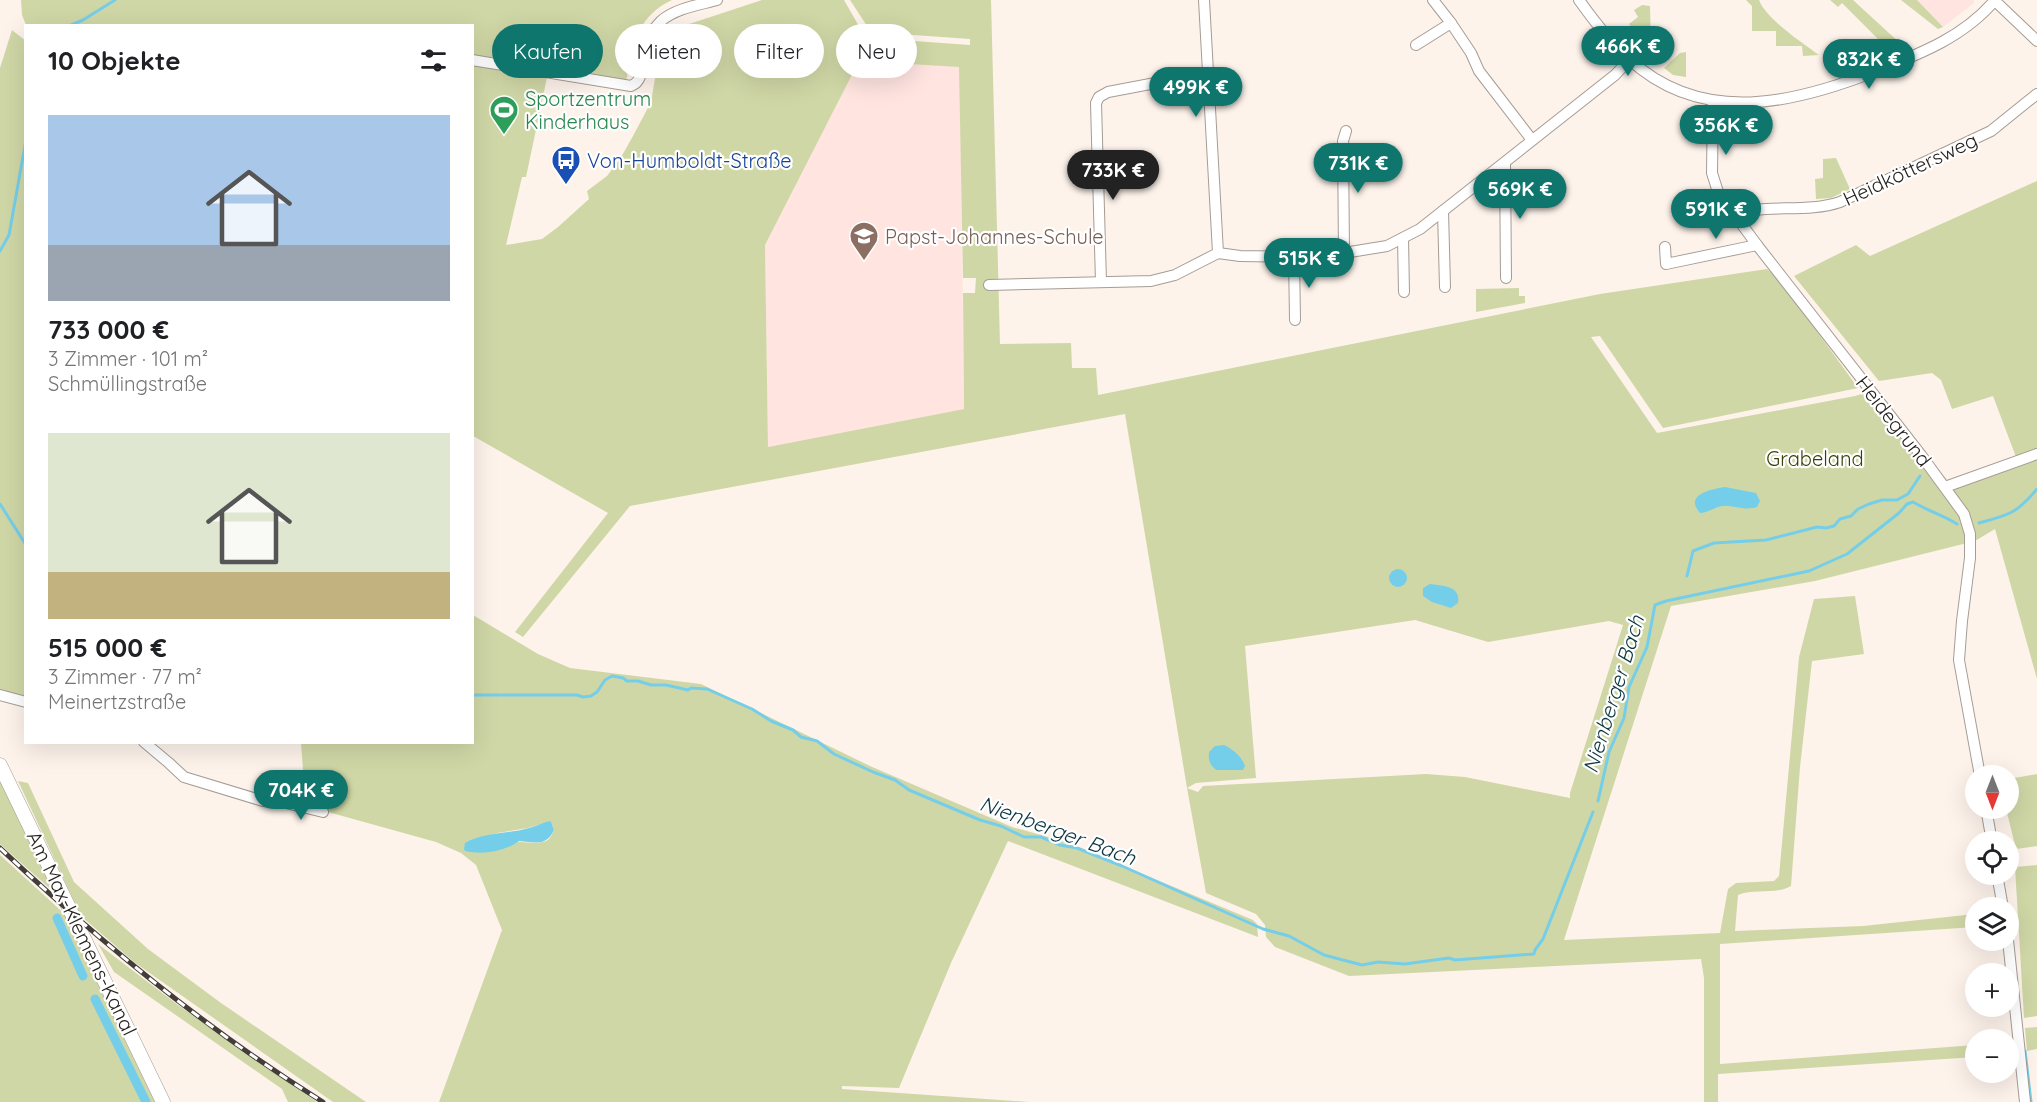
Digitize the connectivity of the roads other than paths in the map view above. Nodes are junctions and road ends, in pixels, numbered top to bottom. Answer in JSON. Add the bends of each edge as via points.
{"nodes":[{"id":1,"x":717,"y":0,"type":"edge"},
{"id":2,"x":1204,"y":0,"type":"edge"},
{"id":3,"x":1433,"y":0,"type":"edge"},
{"id":4,"x":1579,"y":0,"type":"edge"},
{"id":5,"x":1994,"y":0,"type":"edge"},
{"id":6,"x":1451,"y":23,"type":"junction"},
{"id":7,"x":2037,"y":41,"type":"edge"},
{"id":8,"x":1416,"y":45,"type":"dead end"},
{"id":9,"x":474,"y":60,"type":"edge"},
{"id":10,"x":1629,"y":60,"type":"junction"},
{"id":11,"x":1208,"y":73,"type":"junction"},
{"id":12,"x":2037,"y":94,"type":"edge"},
{"id":13,"x":1713,"y":101,"type":"junction"},
{"id":14,"x":1346,"y":131,"type":"dead end"},
{"id":15,"x":1532,"y":140,"type":"junction"},
{"id":16,"x":1505,"y":163,"type":"junction"},
{"id":17,"x":1443,"y":211,"type":"junction"},
{"id":18,"x":1734,"y":213,"type":"junction"},
{"id":19,"x":1403,"y":238,"type":"junction"},
{"id":20,"x":1757,"y":245,"type":"junction"},
{"id":21,"x":1665,"y":248,"type":"dead end"},
{"id":22,"x":1218,"y":253,"type":"junction"},
{"id":23,"x":1344,"y":253,"type":"junction"},
{"id":24,"x":1294,"y":257,"type":"junction"},
{"id":25,"x":1506,"y":278,"type":"dead end"},
{"id":26,"x":1101,"y":282,"type":"junction"},
{"id":27,"x":989,"y":285,"type":"dead end"},
{"id":28,"x":1445,"y":287,"type":"dead end"},
{"id":29,"x":1404,"y":292,"type":"dead end"},
{"id":30,"x":1295,"y":320,"type":"dead end"},
{"id":31,"x":2037,"y":454,"type":"edge"},
{"id":32,"x":1945,"y":486,"type":"junction"},
{"id":33,"x":0,"y":695,"type":"edge"},
{"id":34,"x":24,"y":701,"type":"edge"},
{"id":35,"x":147,"y":744,"type":"edge"},
{"id":36,"x":0,"y":765,"type":"edge"},
{"id":37,"x":1978,"y":765,"type":"edge"},
{"id":38,"x":322,"y":812,"type":"dead end"},
{"id":39,"x":2009,"y":951,"type":"edge"},
{"id":40,"x":164,"y":1102,"type":"edge"},
{"id":41,"x":2025,"y":1102,"type":"edge"}],
"edges":[{"from":1,"to":9,"type":"street","via":[[674,13],[662,21],[646,43],[640,77],[635,84]]},
{"from":2,"to":11,"type":"street"},
{"from":3,"to":6,"type":"street"},
{"from":4,"to":10,"type":"street"},
{"from":5,"to":7,"type":"street"},
{"from":5,"to":13,"type":"street","via":[[1975,21],[1939,45],[1831,88],[1751,104]]},
{"from":6,"to":8,"type":"street"},
{"from":6,"to":15,"type":"street","via":[[1479,71]]},
{"from":10,"to":13,"type":"street","via":[[1666,85]]},
{"from":10,"to":15,"type":"street"},
{"from":11,"to":22,"type":"street"},
{"from":11,"to":26,"type":"street","via":[[1099,97],[1096,103]]},
{"from":12,"to":18,"type":"street","name":"Heidköttersweg","via":[[1991,131],[1840,202]]},
{"from":13,"to":18,"type":"street","name":"Heidegrund","via":[[1712,173],[1718,192]]},
{"from":14,"to":23,"type":"street"},
{"from":15,"to":16,"type":"street"},
{"from":16,"to":17,"type":"street"},
{"from":16,"to":25,"type":"street"},
{"from":17,"to":19,"type":"street"},
{"from":17,"to":28,"type":"street"},
{"from":18,"to":20,"type":"street","name":"Heidegrund"},
{"from":19,"to":23,"type":"street","via":[[1387,246]]},
{"from":19,"to":29,"type":"street"},
{"from":20,"to":21,"type":"street","via":[[1666,264]]},
{"from":20,"to":32,"type":"street","name":"Heidegrund"},
{"from":22,"to":24,"type":"street"},
{"from":22,"to":26,"type":"street","via":[[1162,279]]},
{"from":23,"to":24,"type":"street"},
{"from":24,"to":30,"type":"street"},
{"from":26,"to":27,"type":"street"},
{"from":31,"to":32,"type":"street"},
{"from":32,"to":37,"type":"street","name":"Heidegrund","via":[[1965,514],[1970,534],[1959,660]]},
{"from":33,"to":34,"type":"street"},
{"from":35,"to":38,"type":"street","via":[[183,777],[263,801]]},
{"from":36,"to":40,"type":"main road","name":"Am Max-Klemens-Kanal"},
{"from":39,"to":41,"type":"street"}]}
